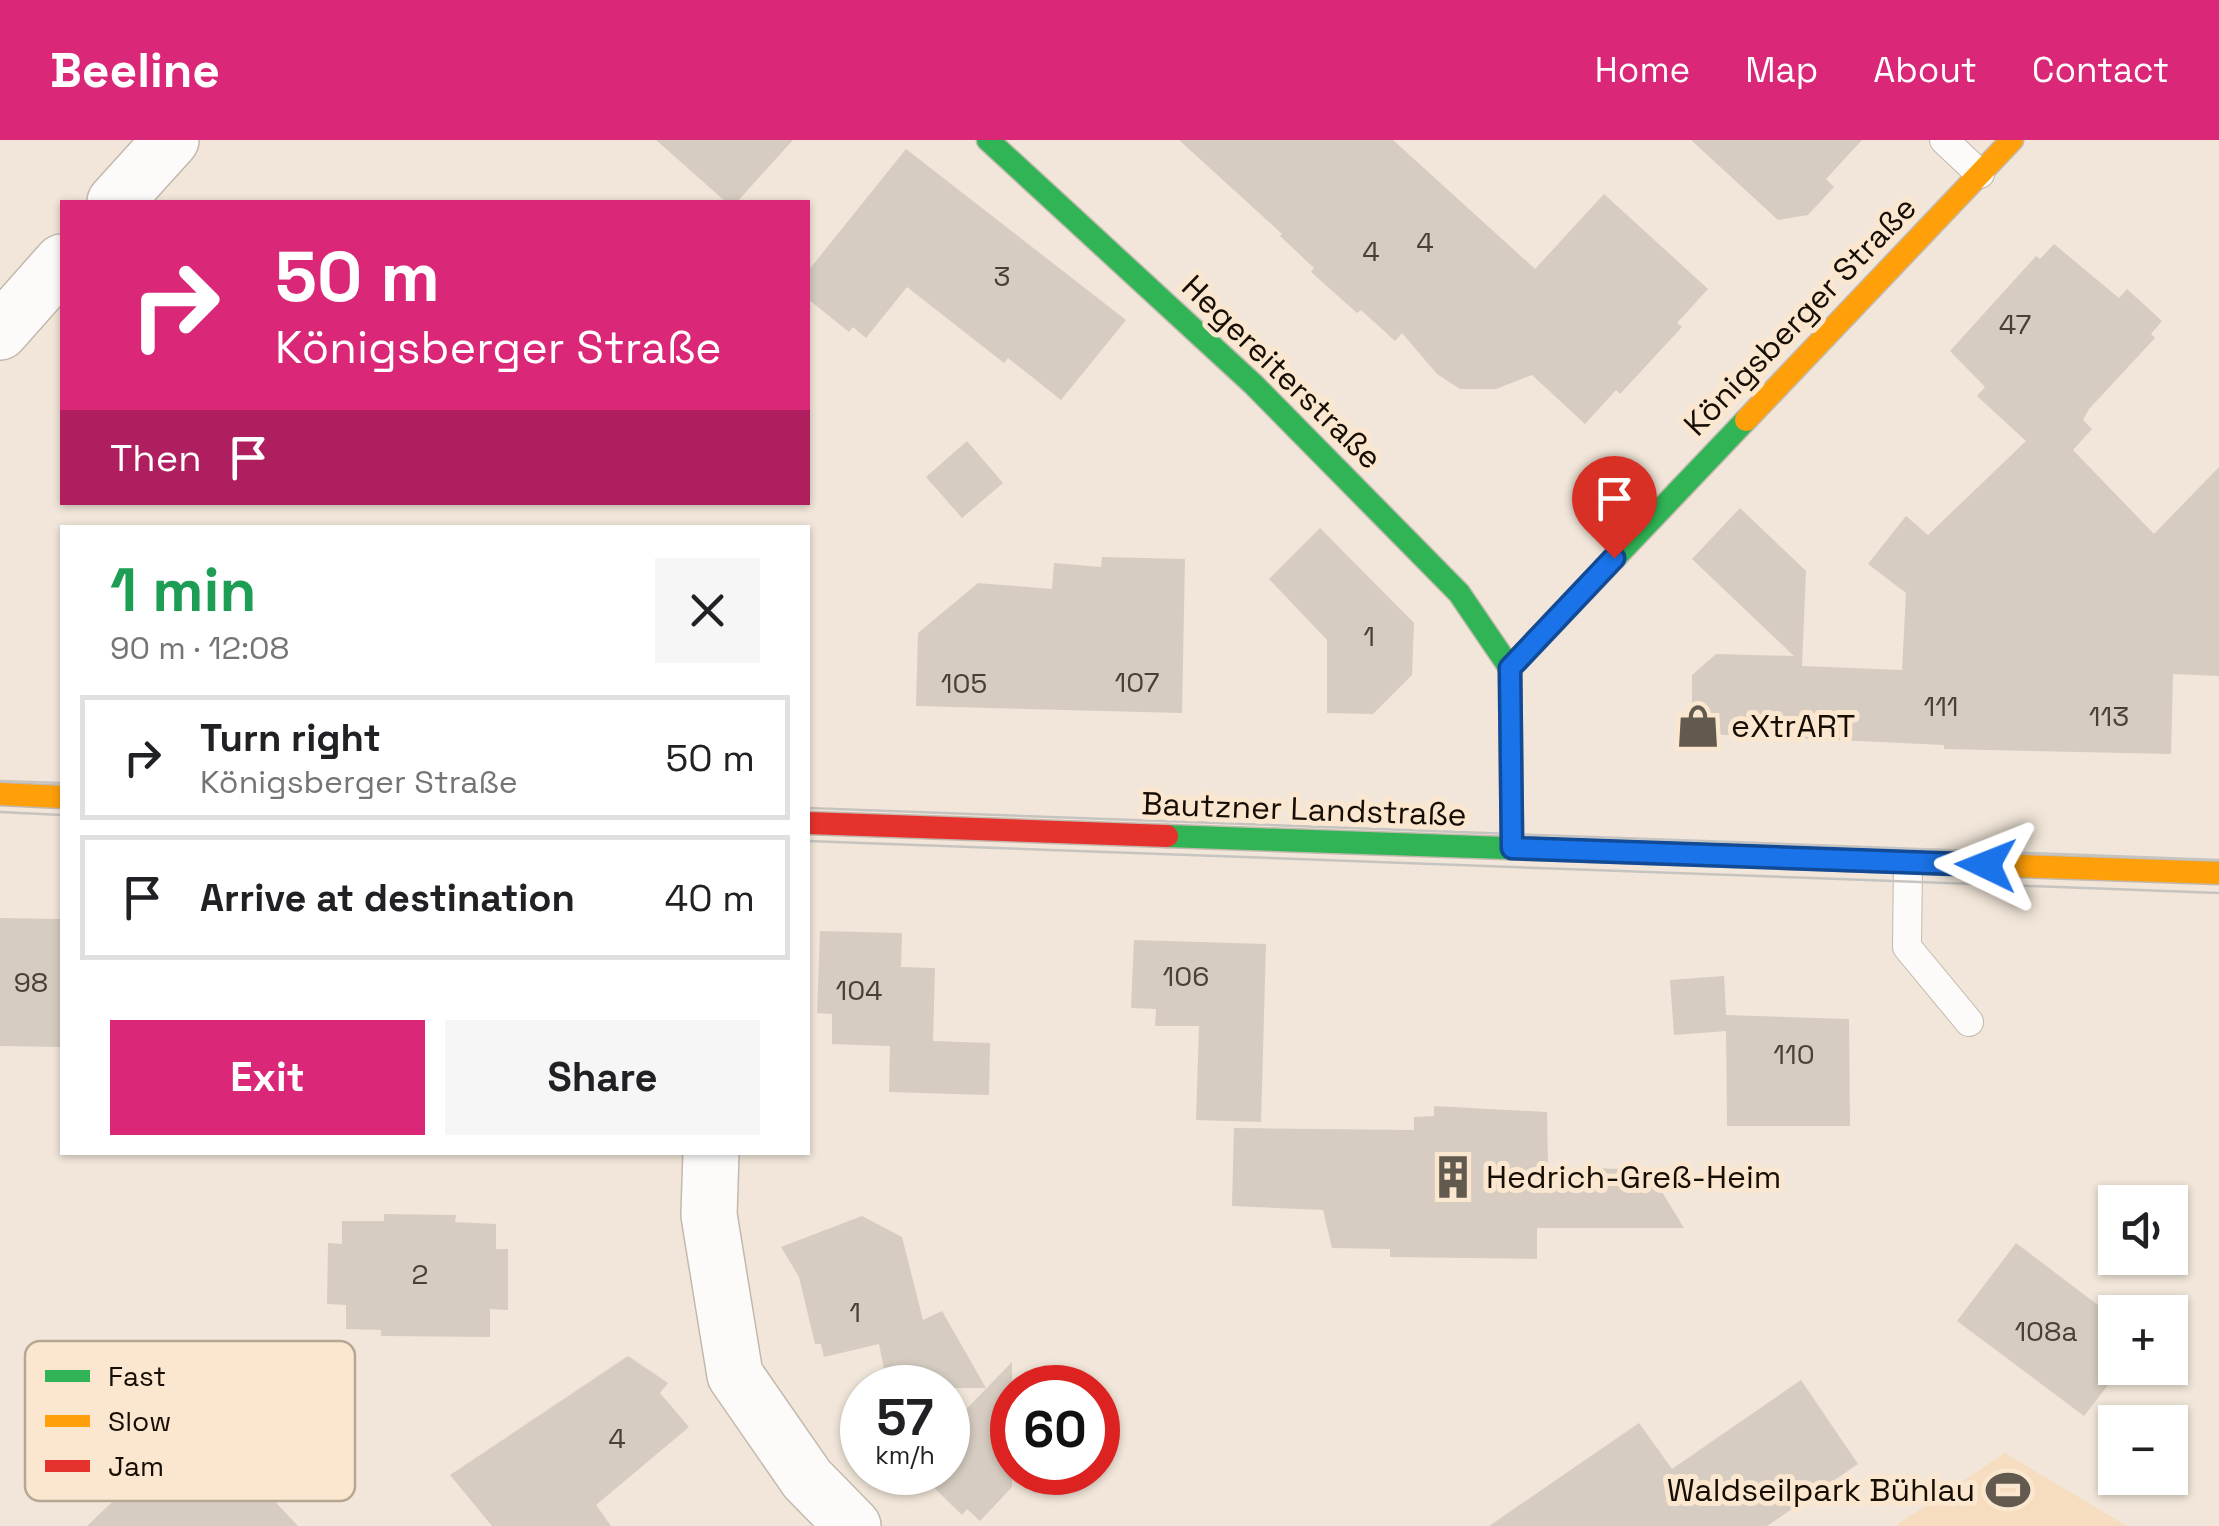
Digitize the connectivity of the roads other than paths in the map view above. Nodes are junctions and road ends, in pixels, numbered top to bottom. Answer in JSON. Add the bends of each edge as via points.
{"nodes":[{"id":1,"x":171,"y":140,"type":"edge"},
{"id":2,"x":1944,"y":140,"type":"edge"},
{"id":3,"x":2012,"y":140,"type":"edge"},
{"id":4,"x":996,"y":142,"type":"edge"},
{"id":5,"x":1980,"y":174,"type":"junction"},
{"id":6,"x":117,"y":200,"type":"edge"},
{"id":7,"x":60,"y":264,"type":"edge"},
{"id":8,"x":0,"y":332,"type":"edge"},
{"id":9,"x":1510,"y":668,"type":"junction"},
{"id":10,"x":0,"y":794,"type":"edge"},
{"id":11,"x":60,"y":796,"type":"edge"},
{"id":12,"x":810,"y":823,"type":"edge"},
{"id":13,"x":1512,"y":848,"type":"junction"},
{"id":14,"x":1908,"y":863,"type":"junction"},
{"id":15,"x":2219,"y":873,"type":"edge"},
{"id":16,"x":1969,"y":1022,"type":"dead end"},
{"id":17,"x":711,"y":1155,"type":"edge"},
{"id":18,"x":852,"y":1526,"type":"edge"}],
"edges":[{"from":1,"to":6,"type":"street"},
{"from":2,"to":5,"type":"lane"},
{"from":3,"to":5,"type":"street","name":"Königsberger Straße"},
{"from":4,"to":9,"type":"street","name":"Hegereiterstraße","via":[[1253,384],[1459,593]]},
{"from":5,"to":9,"type":"street","name":"Königsberger Straße"},
{"from":7,"to":8,"type":"street"},
{"from":9,"to":13,"type":"street"},
{"from":10,"to":11,"type":"street"},
{"from":12,"to":13,"type":"street","name":"Bautzner Landstraße"},
{"from":13,"to":14,"type":"street","name":"Bautzner Landstraße"},
{"from":14,"to":15,"type":"street","name":"Bautzner Landstraße"},
{"from":14,"to":16,"type":"lane","via":[[1907,947]]},
{"from":17,"to":18,"type":"street","via":[[710,1215],[735,1375],[807,1479]]}]}
